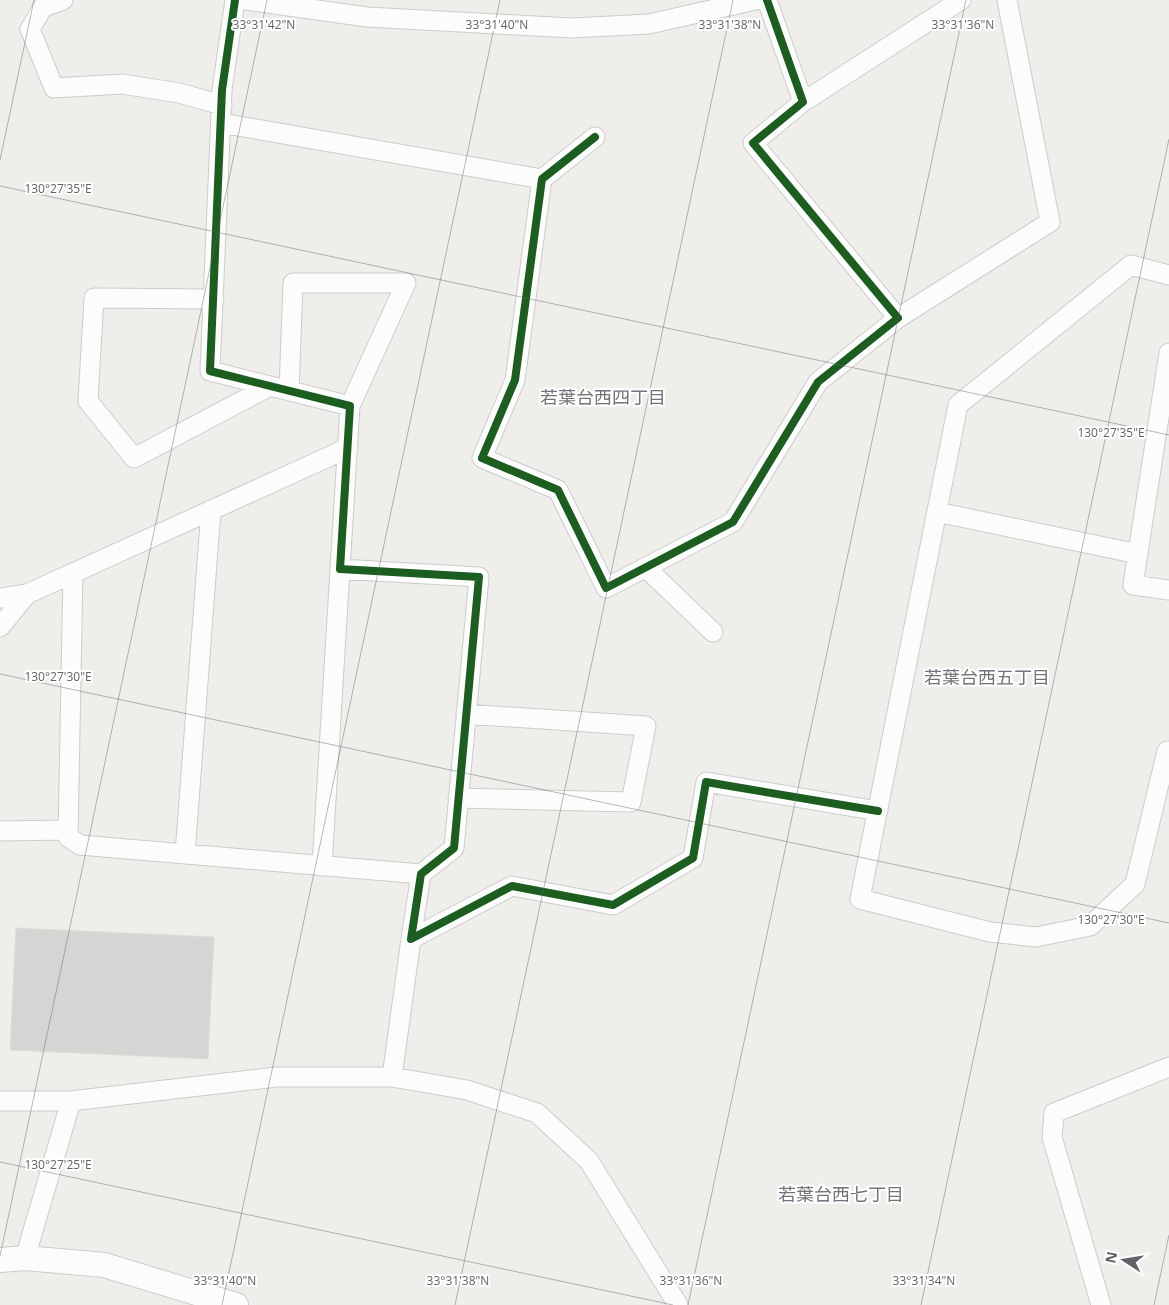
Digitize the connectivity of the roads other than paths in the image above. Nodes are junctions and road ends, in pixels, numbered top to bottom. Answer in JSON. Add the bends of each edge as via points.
{"nodes":[{"id":1,"x":63,"y":0,"type":"edge"},
{"id":2,"x":235,"y":0,"type":"edge"},
{"id":3,"x":246,"y":0,"type":"edge"},
{"id":4,"x":755,"y":0,"type":"edge"},
{"id":5,"x":767,"y":0,"type":"edge"},
{"id":6,"x":961,"y":0,"type":"edge"},
{"id":7,"x":1007,"y":0,"type":"edge"},
{"id":8,"x":803,"y":102,"type":"junction"},
{"id":9,"x":221,"y":114,"type":"junction"},
{"id":10,"x":595,"y":137,"type":"dead end"},
{"id":11,"x":542,"y":179,"type":"junction"},
{"id":12,"x":1169,"y":275,"type":"edge"},
{"id":13,"x":214,"y":299,"type":"junction"},
{"id":14,"x":898,"y":318,"type":"junction"},
{"id":15,"x":1169,"y":353,"type":"edge"},
{"id":16,"x":270,"y":386,"type":"junction"},
{"id":17,"x":289,"y":391,"type":"junction"},
{"id":18,"x":350,"y":406,"type":"junction"},
{"id":19,"x":348,"y":448,"type":"junction"},
{"id":20,"x":211,"y":510,"type":"junction"},
{"id":21,"x":937,"y":512,"type":"junction"},
{"id":22,"x":1138,"y":554,"type":"junction"},
{"id":23,"x":646,"y":568,"type":"junction"},
{"id":24,"x":340,"y":569,"type":"junction"},
{"id":25,"x":73,"y":573,"type":"junction"},
{"id":26,"x":1169,"y":590,"type":"edge"},
{"id":27,"x":27,"y":594,"type":"junction"},
{"id":28,"x":0,"y":598,"type":"edge"},
{"id":29,"x":0,"y":627,"type":"edge"},
{"id":30,"x":713,"y":632,"type":"dead end"},
{"id":31,"x":466,"y":714,"type":"junction"},
{"id":32,"x":1169,"y":751,"type":"edge"},
{"id":33,"x":458,"y":798,"type":"junction"},
{"id":34,"x":878,"y":811,"type":"junction"},
{"id":35,"x":68,"y":830,"type":"junction"},
{"id":36,"x":0,"y":831,"type":"edge"},
{"id":37,"x":185,"y":854,"type":"junction"},
{"id":38,"x":322,"y":866,"type":"junction"},
{"id":39,"x":421,"y":874,"type":"junction"},
{"id":40,"x":411,"y":939,"type":"junction"},
{"id":41,"x":1169,"y":1067,"type":"edge"},
{"id":42,"x":392,"y":1077,"type":"junction"},
{"id":43,"x":0,"y":1101,"type":"edge"},
{"id":44,"x":71,"y":1101,"type":"junction"},
{"id":45,"x":25,"y":1258,"type":"junction"},
{"id":46,"x":0,"y":1260,"type":"edge"},
{"id":47,"x":236,"y":1305,"type":"edge"},
{"id":48,"x":678,"y":1305,"type":"edge"},
{"id":49,"x":1101,"y":1305,"type":"edge"}],
"edges":[{"from":1,"to":9,"type":"street","via":[[43,8],[30,29],[54,88],[122,84],[180,93]]},
{"from":2,"to":9,"type":"street"},
{"from":3,"to":4,"type":"street","via":[[367,17],[572,28],[649,24]]},
{"from":5,"to":8,"type":"street"},
{"from":6,"to":8,"type":"street"},
{"from":7,"to":14,"type":"street","via":[[1050,222]]},
{"from":8,"to":14,"type":"street","via":[[753,143]]},
{"from":9,"to":11,"type":"street"},
{"from":9,"to":13,"type":"street"},
{"from":10,"to":11,"type":"street"},
{"from":11,"to":23,"type":"street","via":[[516,380],[482,458],[558,490],[606,588]]},
{"from":12,"to":21,"type":"street","via":[[1131,265],[958,405]]},
{"from":13,"to":16,"type":"street","via":[[210,371]]},
{"from":13,"to":16,"type":"street","via":[[94,298],[88,401],[134,458]]},
{"from":14,"to":23,"type":"street","via":[[818,382],[734,522]]},
{"from":15,"to":22,"type":"street"},
{"from":16,"to":17,"type":"street"},
{"from":17,"to":18,"type":"street"},
{"from":17,"to":18,"type":"street","via":[[293,283],[406,283]]},
{"from":18,"to":19,"type":"street"},
{"from":19,"to":20,"type":"street"},
{"from":19,"to":24,"type":"street"},
{"from":20,"to":25,"type":"street"},
{"from":20,"to":37,"type":"street"},
{"from":21,"to":22,"type":"street"},
{"from":21,"to":34,"type":"street"},
{"from":22,"to":26,"type":"street","via":[[1132,585]]},
{"from":23,"to":30,"type":"street"},
{"from":24,"to":31,"type":"street","via":[[479,577]]},
{"from":24,"to":38,"type":"street"},
{"from":25,"to":27,"type":"street"},
{"from":25,"to":35,"type":"street"},
{"from":27,"to":28,"type":"street"},
{"from":27,"to":29,"type":"street"},
{"from":31,"to":33,"type":"street"},
{"from":31,"to":33,"type":"street","via":[[646,726],[631,802]]},
{"from":32,"to":34,"type":"street","via":[[1135,884],[1090,926],[1036,937],[990,932],[860,899]]},
{"from":33,"to":39,"type":"street","via":[[454,848]]},
{"from":34,"to":40,"type":"street","via":[[706,782],[693,858],[614,905],[512,886]]},
{"from":35,"to":36,"type":"street"},
{"from":35,"to":37,"type":"street","via":[[68,837],[80,845]]},
{"from":37,"to":38,"type":"street"},
{"from":38,"to":39,"type":"street"},
{"from":39,"to":40,"type":"street"},
{"from":40,"to":42,"type":"street"},
{"from":41,"to":49,"type":"street","via":[[1054,1113],[1052,1137]]},
{"from":42,"to":44,"type":"street","via":[[276,1077]]},
{"from":42,"to":48,"type":"street","via":[[467,1090],[538,1113],[589,1160]]},
{"from":43,"to":44,"type":"street"},
{"from":44,"to":45,"type":"street"},
{"from":45,"to":46,"type":"street"},
{"from":45,"to":47,"type":"street","via":[[104,1264]]}]}
